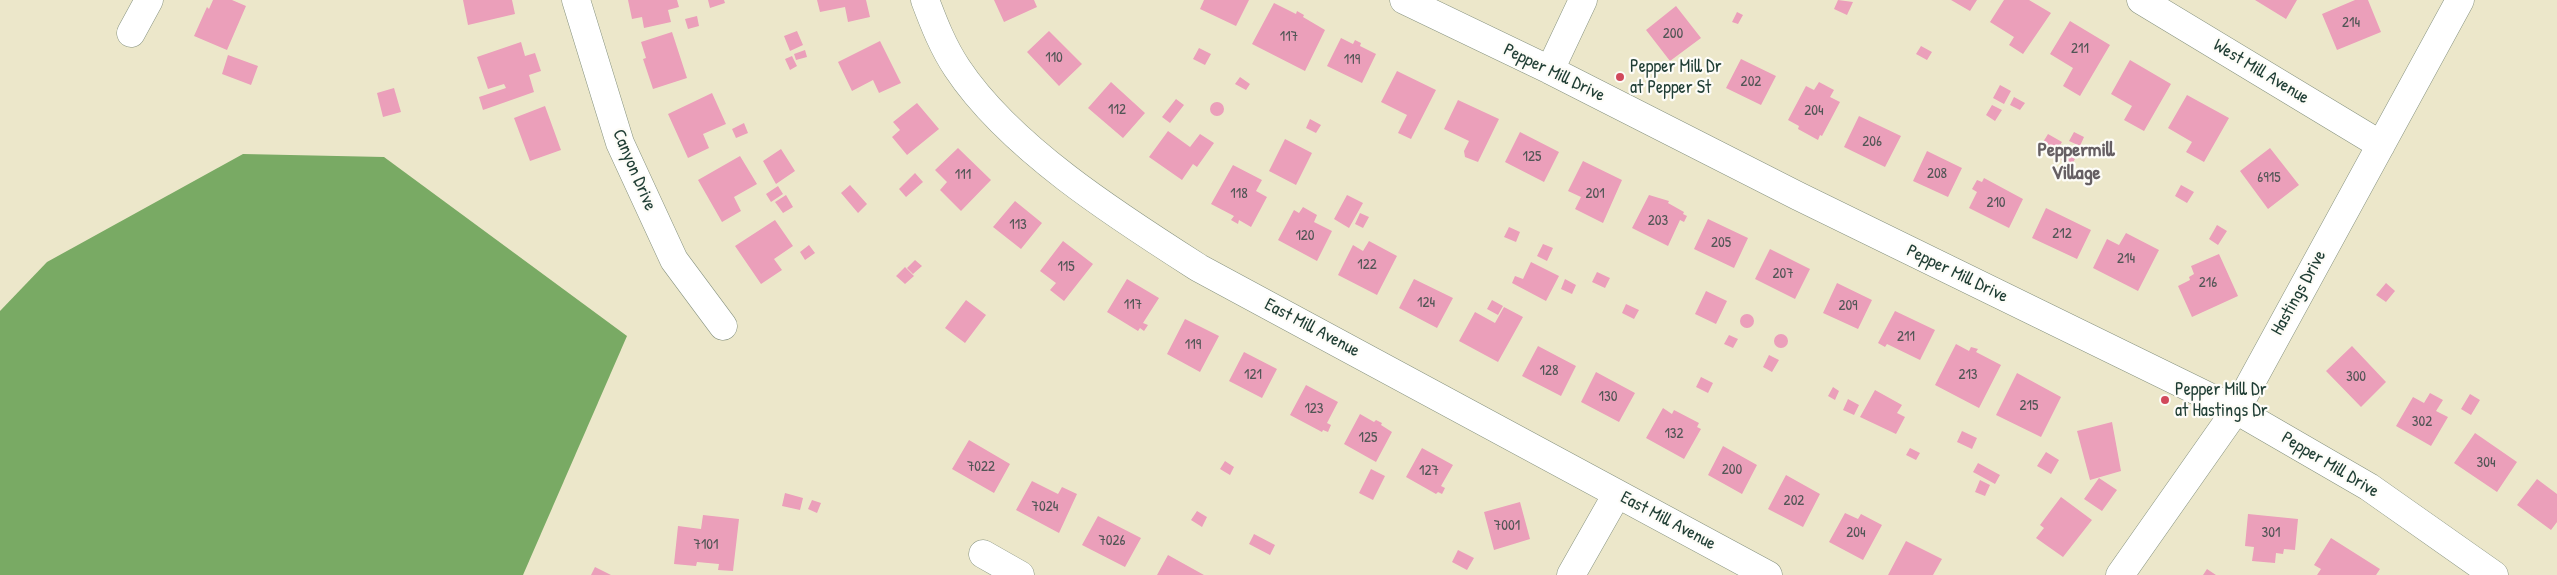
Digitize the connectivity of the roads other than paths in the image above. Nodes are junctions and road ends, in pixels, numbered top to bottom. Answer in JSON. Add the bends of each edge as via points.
{"nodes":[{"id":1,"x":149,"y":0,"type":"edge"},
{"id":2,"x":576,"y":0,"type":"edge"},
{"id":3,"x":925,"y":0,"type":"edge"},
{"id":4,"x":1404,"y":0,"type":"edge"},
{"id":5,"x":1582,"y":0,"type":"edge"},
{"id":6,"x":2140,"y":0,"type":"edge"},
{"id":7,"x":2460,"y":0,"type":"edge"},
{"id":8,"x":131,"y":33,"type":"dead end"},
{"id":9,"x":1550,"y":70,"type":"junction"},
{"id":10,"x":2381,"y":145,"type":"junction"},
{"id":11,"x":723,"y":326,"type":"dead end"},
{"id":12,"x":2236,"y":410,"type":"junction"},
{"id":13,"x":1617,"y":494,"type":"junction"},
{"id":14,"x":983,"y":554,"type":"dead end"},
{"id":15,"x":1020,"y":575,"type":"edge"},
{"id":16,"x":1571,"y":575,"type":"edge"},
{"id":17,"x":1768,"y":575,"type":"edge"},
{"id":18,"x":2120,"y":575,"type":"edge"},
{"id":19,"x":2494,"y":575,"type":"edge"}],
"edges":[{"from":1,"to":8,"type":"street"},
{"from":2,"to":11,"type":"street","name":"Canyon Drive","via":[[620,143],[674,260]]},
{"from":3,"to":13,"type":"street","name":"East Mill Avenue","via":[[942,43],[994,112],[1022,141],[1149,236],[1199,268]]},
{"from":4,"to":9,"type":"street","name":"Pepper Mill Drive"},
{"from":5,"to":9,"type":"street"},
{"from":6,"to":10,"type":"street","name":"West Mill Avenue"},
{"from":7,"to":10,"type":"street","name":"Hastings Drive"},
{"from":9,"to":12,"type":"street","name":"Pepper Mill Drive","via":[[1798,196]]},
{"from":10,"to":12,"type":"street","name":"Hastings Drive"},
{"from":12,"to":18,"type":"street","name":"Hastings Drive"},
{"from":12,"to":19,"type":"street","name":"Pepper Mill Drive","via":[[2369,487]]},
{"from":13,"to":16,"type":"street"},
{"from":13,"to":17,"type":"street","name":"East Mill Avenue"},
{"from":14,"to":15,"type":"street"}]}
